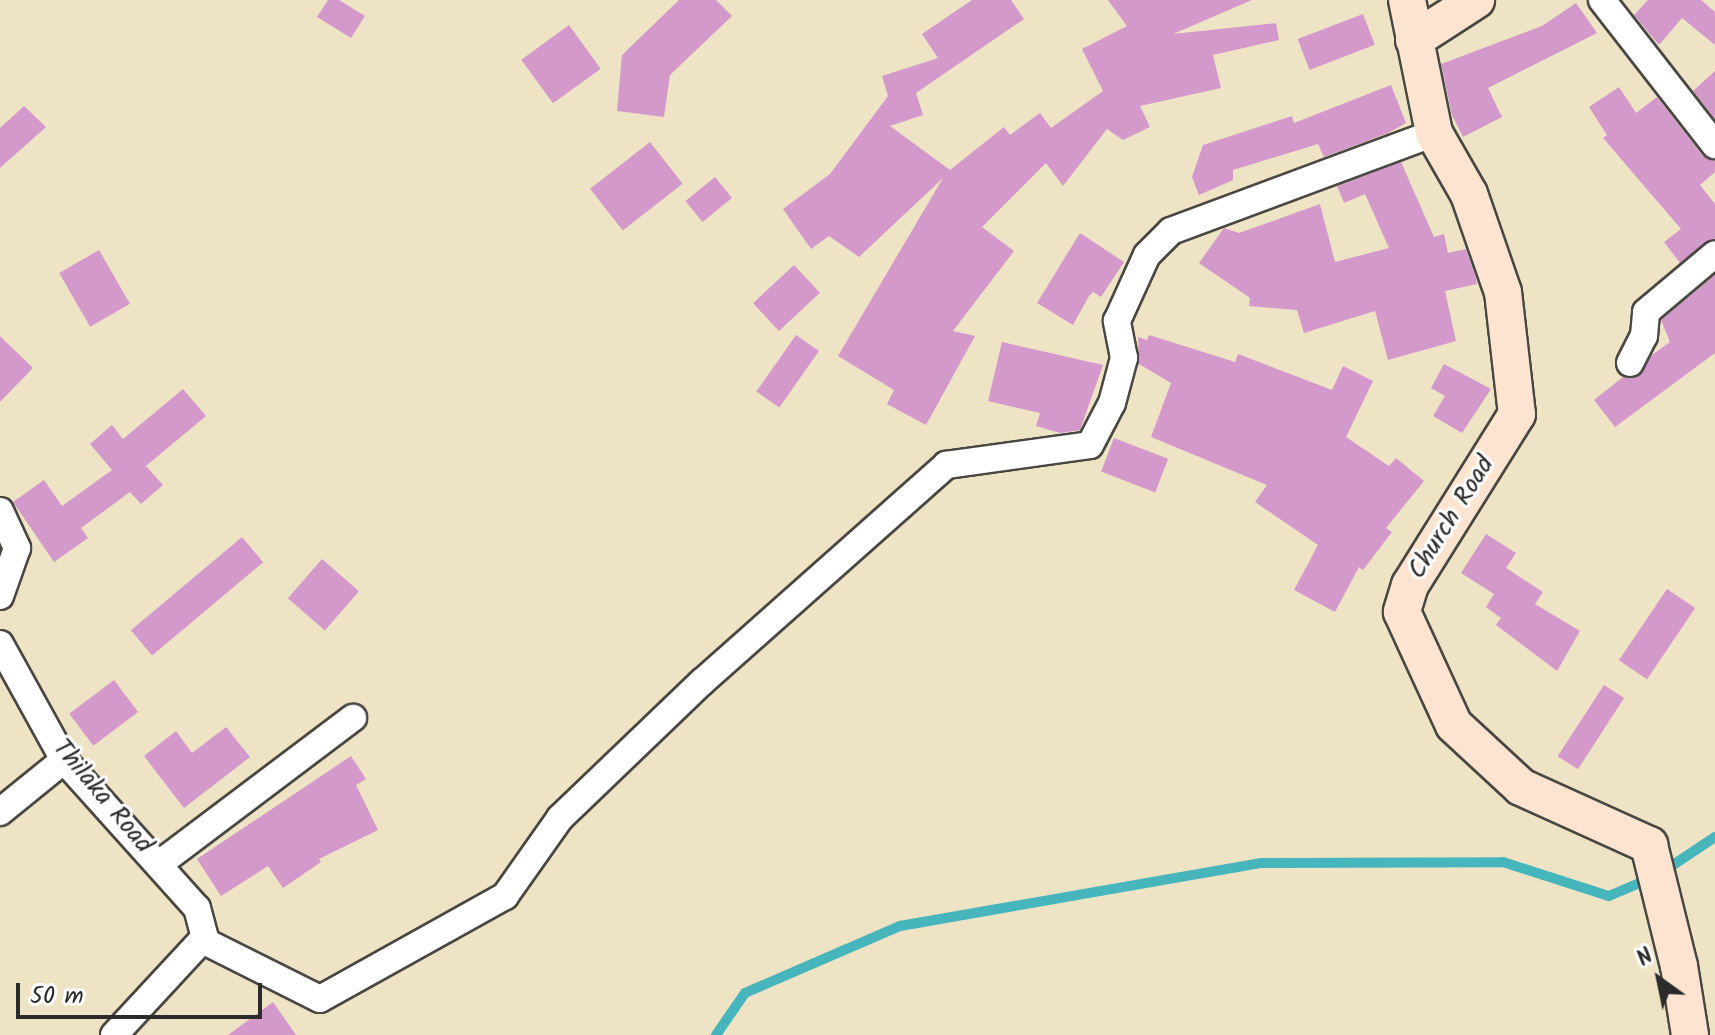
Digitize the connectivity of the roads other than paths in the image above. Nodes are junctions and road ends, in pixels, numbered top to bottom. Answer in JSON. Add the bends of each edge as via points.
{"nodes":[{"id":1,"x":1407,"y":0,"type":"edge"},
{"id":2,"x":1476,"y":0,"type":"edge"},
{"id":3,"x":1602,"y":0,"type":"edge"},
{"id":4,"x":1414,"y":40,"type":"junction"},
{"id":5,"x":1434,"y":133,"type":"junction"},
{"id":6,"x":1715,"y":145,"type":"edge"},
{"id":7,"x":1715,"y":254,"type":"edge"},
{"id":8,"x":1630,"y":363,"type":"dead end"},
{"id":9,"x":0,"y":511,"type":"edge"},
{"id":10,"x":0,"y":596,"type":"edge"},
{"id":11,"x":0,"y":644,"type":"edge"},
{"id":12,"x":353,"y":718,"type":"dead end"},
{"id":13,"x":64,"y":760,"type":"junction"},
{"id":14,"x":0,"y":812,"type":"edge"},
{"id":15,"x":159,"y":864,"type":"junction"},
{"id":16,"x":205,"y":940,"type":"junction"},
{"id":17,"x":114,"y":1035,"type":"edge"},
{"id":18,"x":1690,"y":1035,"type":"edge"}],
"edges":[{"from":1,"to":4,"type":"street","name":"Church Road"},
{"from":2,"to":4,"type":"street"},
{"from":3,"to":6,"type":"street"},
{"from":4,"to":5,"type":"street","name":"Church Road"},
{"from":5,"to":16,"type":"street","via":[[1171,231],[1147,255],[1117,321],[1124,358],[1112,403],[1090,445],[946,465],[702,682],[560,818],[505,896],[320,999]]},
{"from":5,"to":18,"type":"street","name":"Church Road","via":[[1469,194],[1503,292],[1517,414],[1410,585],[1402,612],[1454,725],[1521,787],[1649,845]]},
{"from":7,"to":8,"type":"street","via":[[1646,312],[1644,336]]},
{"from":9,"to":10,"type":"street","via":[[17,548]]},
{"from":11,"to":13,"type":"street","name":"Thilaka Road"},
{"from":12,"to":15,"type":"street"},
{"from":13,"to":14,"type":"street"},
{"from":13,"to":15,"type":"street","name":"Thilaka Road"},
{"from":15,"to":16,"type":"street","name":"Thilaka Road","via":[[197,908]]},
{"from":16,"to":17,"type":"street"}]}
